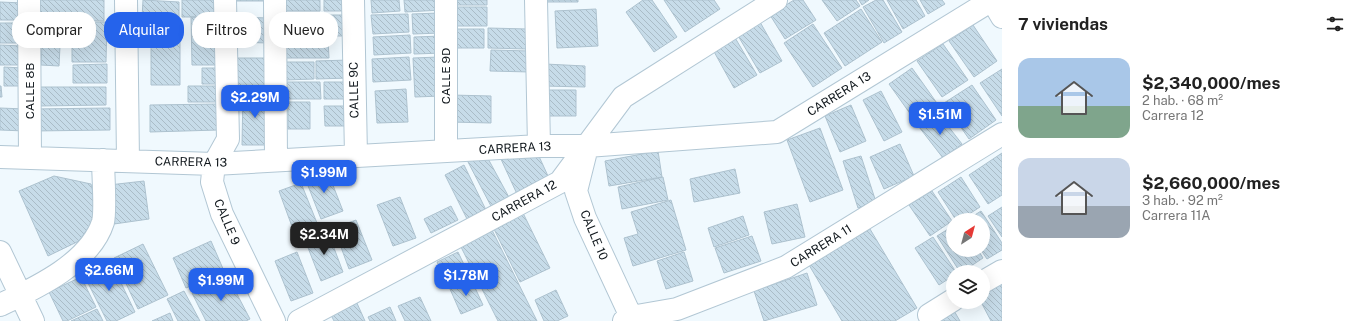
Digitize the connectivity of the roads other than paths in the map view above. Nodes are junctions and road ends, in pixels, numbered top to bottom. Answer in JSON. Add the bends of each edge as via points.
{"nodes":[{"id":1,"x":29,"y":0,"type":"edge"},
{"id":2,"x":126,"y":0,"type":"edge"},
{"id":3,"x":225,"y":0,"type":"edge"},
{"id":4,"x":275,"y":0,"type":"edge"},
{"id":5,"x":353,"y":0,"type":"edge"},
{"id":6,"x":446,"y":0,"type":"edge"},
{"id":7,"x":536,"y":0,"type":"edge"},
{"id":8,"x":776,"y":0,"type":"edge"},
{"id":9,"x":992,"y":0,"type":"edge"},
{"id":10,"x":1002,"y":17,"type":"edge"},
{"id":11,"x":1002,"y":134,"type":"edge"},
{"id":12,"x":539,"y":146,"type":"junction"},
{"id":13,"x":587,"y":146,"type":"junction"},
{"id":14,"x":446,"y":151,"type":"junction"},
{"id":15,"x":356,"y":156,"type":"junction"},
{"id":16,"x":0,"y":157,"type":"edge"},
{"id":17,"x":30,"y":158,"type":"junction"},
{"id":18,"x":103,"y":160,"type":"junction"},
{"id":19,"x":276,"y":160,"type":"junction"},
{"id":20,"x":128,"y":161,"type":"junction"},
{"id":21,"x":214,"y":164,"type":"junction"},
{"id":22,"x":0,"y":252,"type":"edge"},
{"id":23,"x":1002,"y":271,"type":"edge"},
{"id":24,"x":990,"y":278,"type":"edge"},
{"id":25,"x":21,"y":295,"type":"junction"},
{"id":26,"x":946,"y":304,"type":"edge"},
{"id":27,"x":0,"y":305,"type":"edge"},
{"id":28,"x":929,"y":315,"type":"dead end"},
{"id":29,"x":629,"y":320,"type":"edge"},
{"id":30,"x":33,"y":321,"type":"edge"},
{"id":31,"x":274,"y":321,"type":"edge"},
{"id":32,"x":299,"y":321,"type":"edge"}],
"edges":[{"from":1,"to":17,"type":"street","name":"CALLE 8B"},
{"from":2,"to":20,"type":"street"},
{"from":3,"to":21,"type":"street","via":[[228,139]]},
{"from":4,"to":19,"type":"street"},
{"from":5,"to":15,"type":"street","name":"CALLE 9C"},
{"from":6,"to":14,"type":"street","name":"CALLE 9D"},
{"from":7,"to":12,"type":"street"},
{"from":8,"to":13,"type":"street","name":"CARRERA 12","via":[[623,97]]},
{"from":9,"to":10,"type":"street"},
{"from":9,"to":13,"type":"street","name":"CARRERA 13","via":[[777,132]]},
{"from":11,"to":29,"type":"street","name":"CARRERA 11","via":[[786,267],[677,309]]},
{"from":12,"to":13,"type":"street","name":"CARRERA 13"},
{"from":12,"to":14,"type":"street","name":"CARRERA 13"},
{"from":13,"to":29,"type":"street","name":"CALLE 10","via":[[576,191],[584,218]]},
{"from":13,"to":32,"type":"street","name":"CARRERA 12","via":[[560,182]]},
{"from":14,"to":15,"type":"street","name":"CARRERA 13"},
{"from":15,"to":19,"type":"street","name":"CARRERA 13"},
{"from":16,"to":17,"type":"street","name":"CARRERA 13"},
{"from":17,"to":18,"type":"street","name":"CARRERA 13"},
{"from":18,"to":20,"type":"street","name":"CARRERA 13"},
{"from":18,"to":25,"type":"street","via":[[103,221],[92,242],[75,263]]},
{"from":19,"to":21,"type":"street","name":"CARRERA 13"},
{"from":20,"to":21,"type":"street","name":"CARRERA 13"},
{"from":21,"to":31,"type":"street","name":"CALLE 9","via":[[212,182],[222,214]]},
{"from":22,"to":25,"type":"street"},
{"from":23,"to":24,"type":"street"},
{"from":25,"to":27,"type":"street"},
{"from":25,"to":30,"type":"street"},
{"from":26,"to":28,"type":"street"}]}
